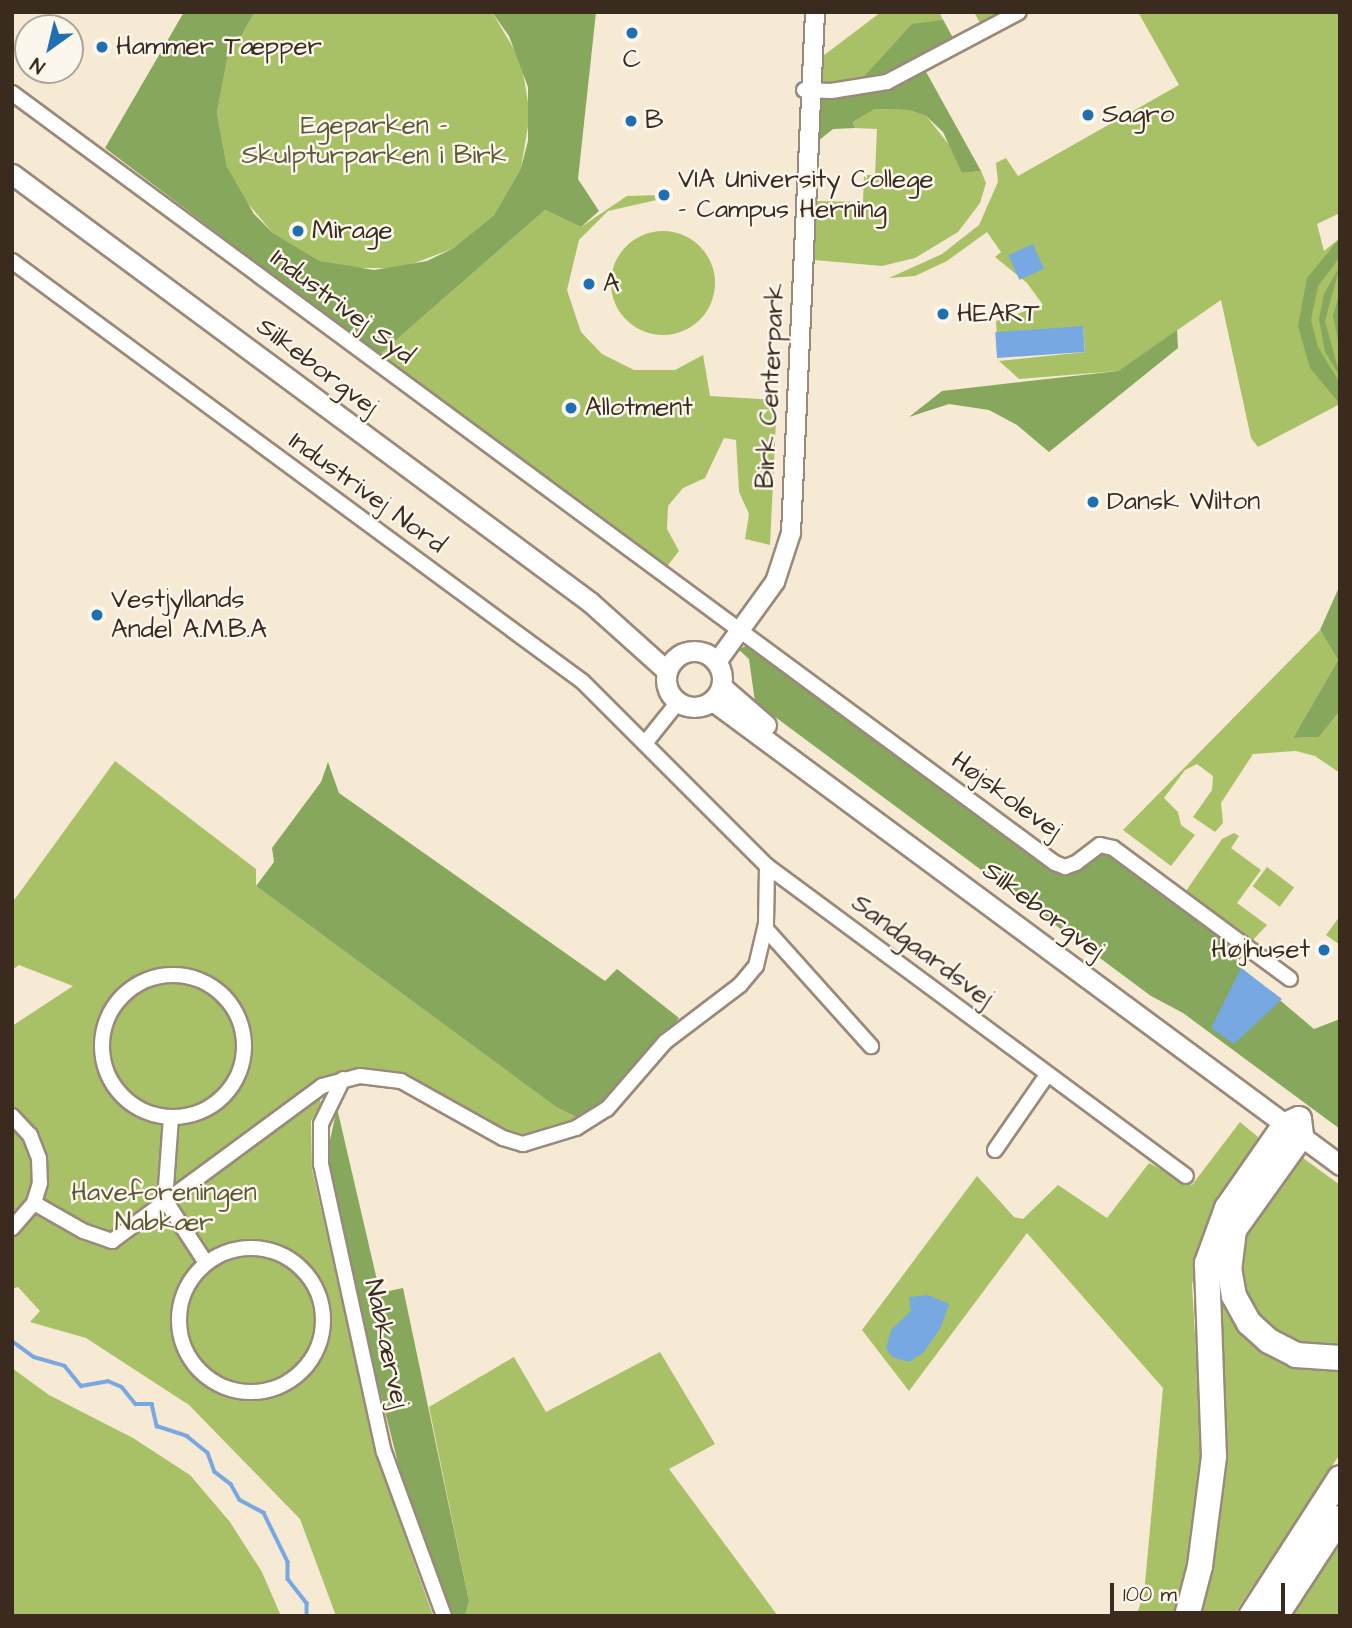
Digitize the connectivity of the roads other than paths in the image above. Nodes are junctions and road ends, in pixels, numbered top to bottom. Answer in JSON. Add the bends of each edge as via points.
{"nodes":[{"id":1,"x":806,"y":12,"type":"edge"},
{"id":2,"x":814,"y":12,"type":"edge"},
{"id":3,"x":1019,"y":12,"type":"edge"},
{"id":4,"x":807,"y":90,"type":"junction"},
{"id":5,"x":12,"y":93,"type":"edge"},
{"id":6,"x":12,"y":174,"type":"edge"},
{"id":7,"x":12,"y":261,"type":"edge"},
{"id":8,"x":590,"y":602,"type":"junction"},
{"id":9,"x":735,"y":628,"type":"junction"},
{"id":10,"x":680,"y":655,"type":"junction"},
{"id":11,"x":713,"y":658,"type":"junction"},
{"id":12,"x":667,"y":671,"type":"junction"},
{"id":13,"x":718,"y":694,"type":"junction"},
{"id":14,"x":678,"y":702,"type":"junction"},
{"id":15,"x":646,"y":742,"type":"junction"},
{"id":16,"x":767,"y":866,"type":"junction"},
{"id":17,"x":765,"y":928,"type":"junction"},
{"id":18,"x":1290,"y":979,"type":"dead end"},
{"id":19,"x":871,"y":1046,"type":"dead end"},
{"id":20,"x":1047,"y":1075,"type":"junction"},
{"id":21,"x":343,"y":1079,"type":"junction"},
{"id":22,"x":12,"y":1116,"type":"edge"},
{"id":23,"x":172,"y":1117,"type":"junction"},
{"id":24,"x":1295,"y":1127,"type":"junction"},
{"id":25,"x":1340,"y":1149,"type":"edge"},
{"id":26,"x":995,"y":1150,"type":"dead end"},
{"id":27,"x":1340,"y":1165,"type":"edge"},
{"id":28,"x":1186,"y":1176,"type":"dead end"},
{"id":29,"x":165,"y":1200,"type":"junction"},
{"id":30,"x":34,"y":1203,"type":"junction"},
{"id":31,"x":12,"y":1228,"type":"edge"},
{"id":32,"x":206,"y":1263,"type":"junction"},
{"id":33,"x":1340,"y":1358,"type":"edge"},
{"id":34,"x":1340,"y":1478,"type":"edge"},
{"id":35,"x":1340,"y":1518,"type":"edge"},
{"id":36,"x":444,"y":1616,"type":"edge"},
{"id":37,"x":1187,"y":1616,"type":"edge"},
{"id":38,"x":1251,"y":1616,"type":"edge"},
{"id":39,"x":1276,"y":1616,"type":"edge"}],
"edges":[{"from":1,"to":4,"type":"street","name":"Birk Centerpark"},
{"from":2,"to":4,"type":"street","name":"Birk Centerpark"},
{"from":3,"to":4,"type":"street","via":[[887,82]]},
{"from":4,"to":9,"type":"street","name":"Birk Centerpark","via":[[782,529],[766,577]]},
{"from":5,"to":9,"type":"street","name":"Industrivej Syd"},
{"from":6,"to":8,"type":"main road","name":"Silkeborgvej"},
{"from":7,"to":15,"type":"street","name":"Industrivej Nord","via":[[583,682]]},
{"from":8,"to":10,"type":"main road","name":"Silkeborgvej"},
{"from":8,"to":12,"type":"main road","name":"Silkeborgvej"},
{"from":9,"to":11,"type":"street","name":"Birk Centerpark"},
{"from":9,"to":18,"type":"street","name":"Højskolevej","via":[[1055,863],[1065,867],[1100,845],[1113,848]]},
{"from":10,"to":11,"type":"main road","via":[[691,651]]},
{"from":10,"to":12,"type":"main road"},
{"from":11,"to":13,"type":"main road"},
{"from":12,"to":14,"type":"main road","via":[[668,690]]},
{"from":13,"to":14,"type":"main road","via":[[697,708]]},
{"from":13,"to":24,"type":"main road","name":"Silkeborgvej"},
{"from":14,"to":15,"type":"street"},
{"from":15,"to":16,"type":"street","name":"Sandgaardsvej"},
{"from":16,"to":17,"type":"street"},
{"from":16,"to":20,"type":"street","name":"Sandgaardsvej"},
{"from":17,"to":19,"type":"street"},
{"from":17,"to":21,"type":"street","via":[[755,966],[740,985],[665,1042],[607,1109],[545,1140],[523,1144],[503,1138],[401,1081],[379,1076]]},
{"from":20,"to":26,"type":"street"},
{"from":20,"to":28,"type":"street","name":"Sandgaardsvej"},
{"from":21,"to":29,"type":"street","via":[[322,1086]]},
{"from":21,"to":36,"type":"street","name":"Nabkærvej","via":[[321,1124],[321,1164],[384,1452]]},
{"from":22,"to":30,"type":"street","via":[[30,1135],[40,1158]]},
{"from":23,"to":23,"type":"street","via":[[132,1104],[117,1089],[102,1050],[108,1019],[126,993],[144,981],[186,976],[206,983],[229,1004],[243,1032],[244,1053],[228,1092],[202,1110]]},
{"from":23,"to":29,"type":"street"},
{"from":24,"to":25,"type":"main road","name":"Silkeborgvej"},
{"from":24,"to":27,"type":"main road","name":"Silkeborgvej"},
{"from":24,"to":33,"type":"highway","via":[[1234,1230],[1229,1268],[1239,1305],[1249,1323],[1269,1342],[1296,1354]]},
{"from":24,"to":37,"type":"highway","via":[[1227,1208],[1207,1263],[1214,1458],[1200,1566]]},
{"from":29,"to":30,"type":"street","via":[[112,1241],[83,1231]]},
{"from":29,"to":32,"type":"street"},
{"from":30,"to":31,"type":"street"},
{"from":32,"to":32,"type":"street","via":[[228,1251],[253,1248],[278,1253],[307,1276],[323,1310],[323,1335],[313,1358],[297,1377],[274,1389],[249,1393],[225,1388],[203,1374],[187,1355],[179,1331],[180,1306],[189,1282]]},
{"from":34,"to":38,"type":"highway"},
{"from":35,"to":39,"type":"highway"}]}
